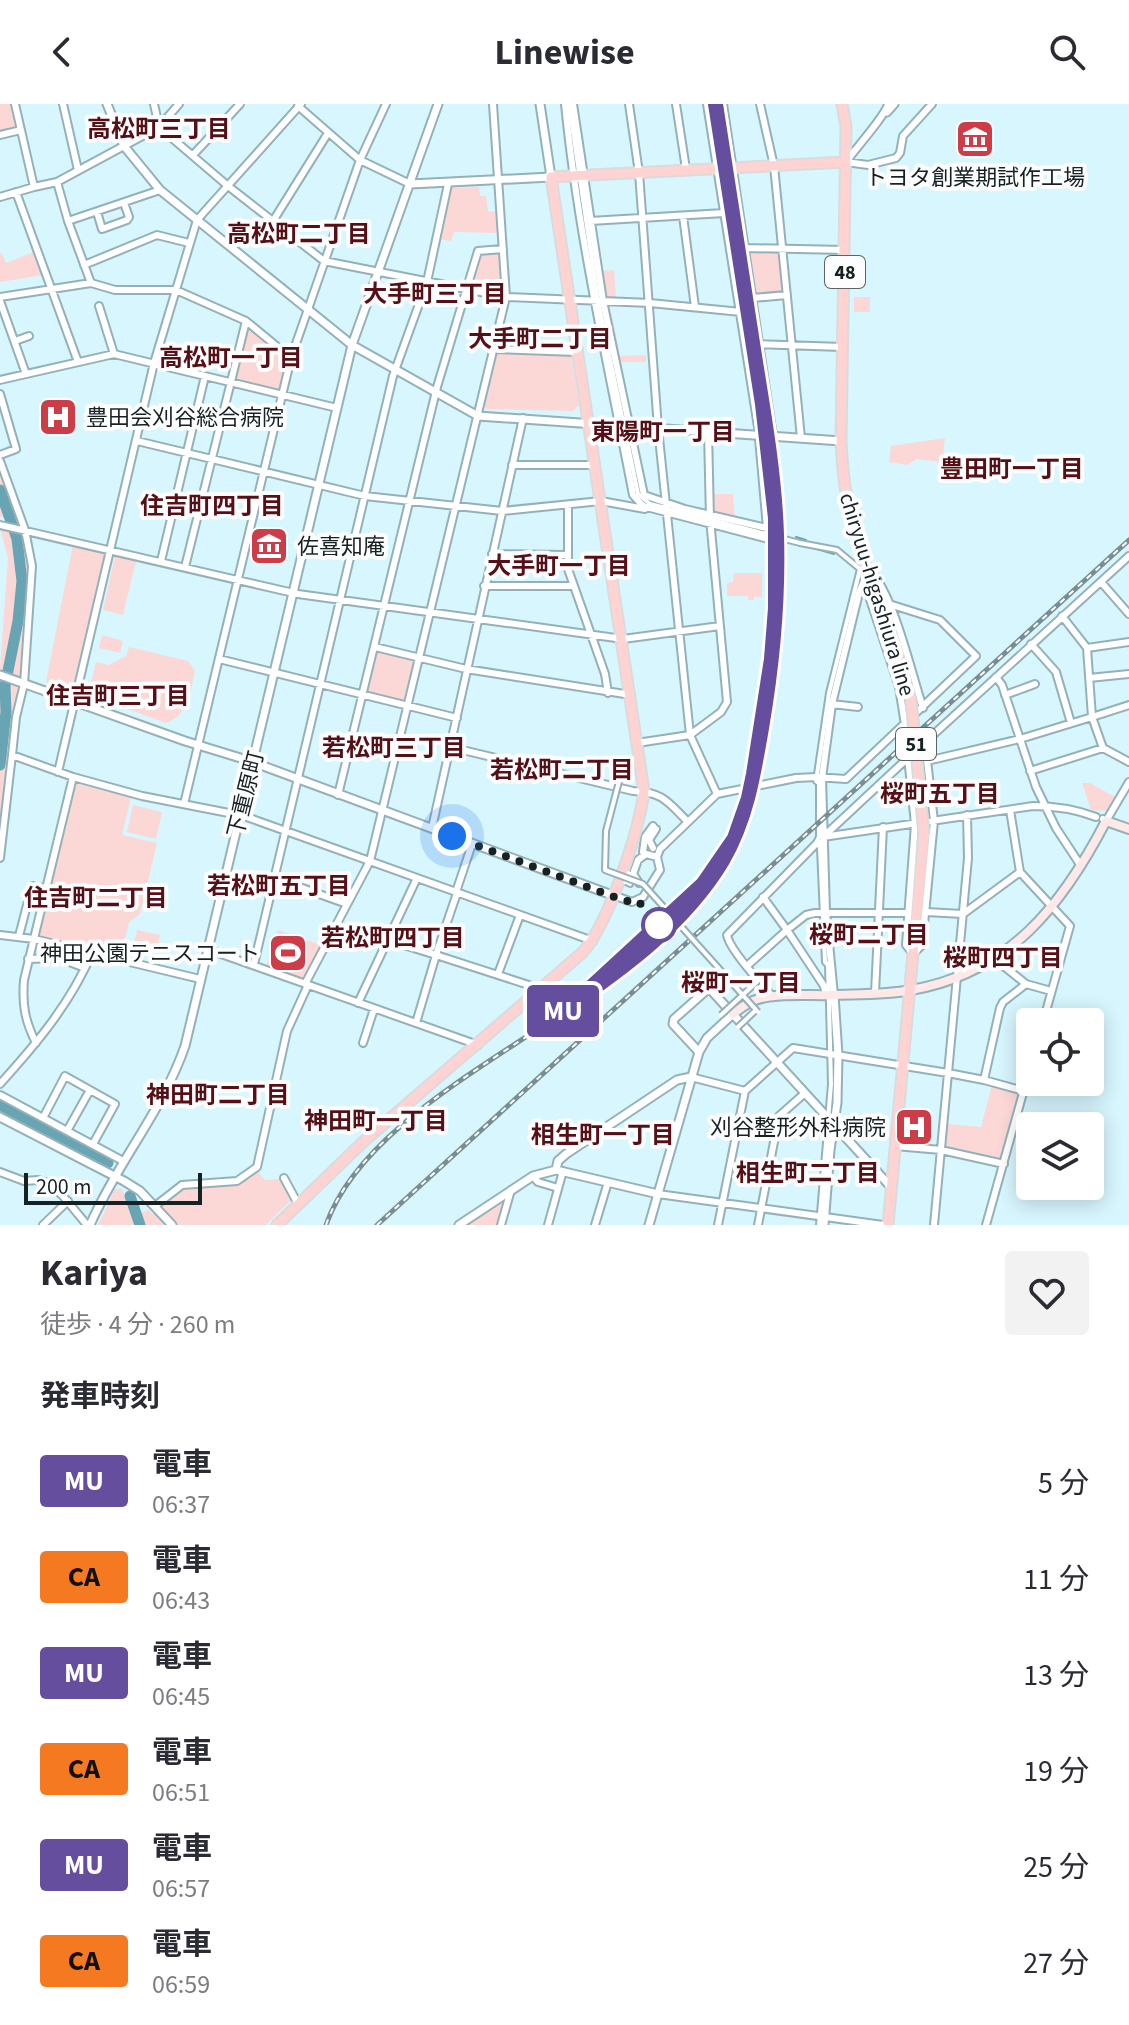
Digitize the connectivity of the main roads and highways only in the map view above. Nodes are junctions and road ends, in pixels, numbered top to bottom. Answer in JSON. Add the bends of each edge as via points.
{"nodes":[{"id":1,"x":842,"y":104,"type":"edge"},
{"id":2,"x":846,"y":162,"type":"junction"},
{"id":3,"x":841,"y":441,"type":"joint"},
{"id":4,"x":1129,"y":829,"type":"edge"},
{"id":5,"x":910,"y":991,"type":"junction"},
{"id":6,"x":733,"y":1014,"type":"road end"},
{"id":7,"x":277,"y":1225,"type":"edge"},
{"id":8,"x":886,"y":1225,"type":"edge"}],
"edges":[{"from":1,"to":2,"type":"main road","number":"48"},
{"from":2,"to":3,"type":"main road","number":"48"},
{"from":2,"to":7,"type":"main road","via":[[551,177],[644,791],[637,830],[593,941],[363,1142]]},
{"from":3,"to":5,"type":"main road","name":"chiryuu-higashiura line","number":"51","bridge":true,"via":[[847,497],[907,684],[915,728],[924,834]]},
{"from":4,"to":5,"type":"main road","via":[[1100,818],[1081,866],[1026,935],[995,959]]},
{"from":5,"to":6,"type":"main road","via":[[756,999]]},
{"from":5,"to":8,"type":"main road","name":"chiryuu-higashiura line","number":"51"}]}
